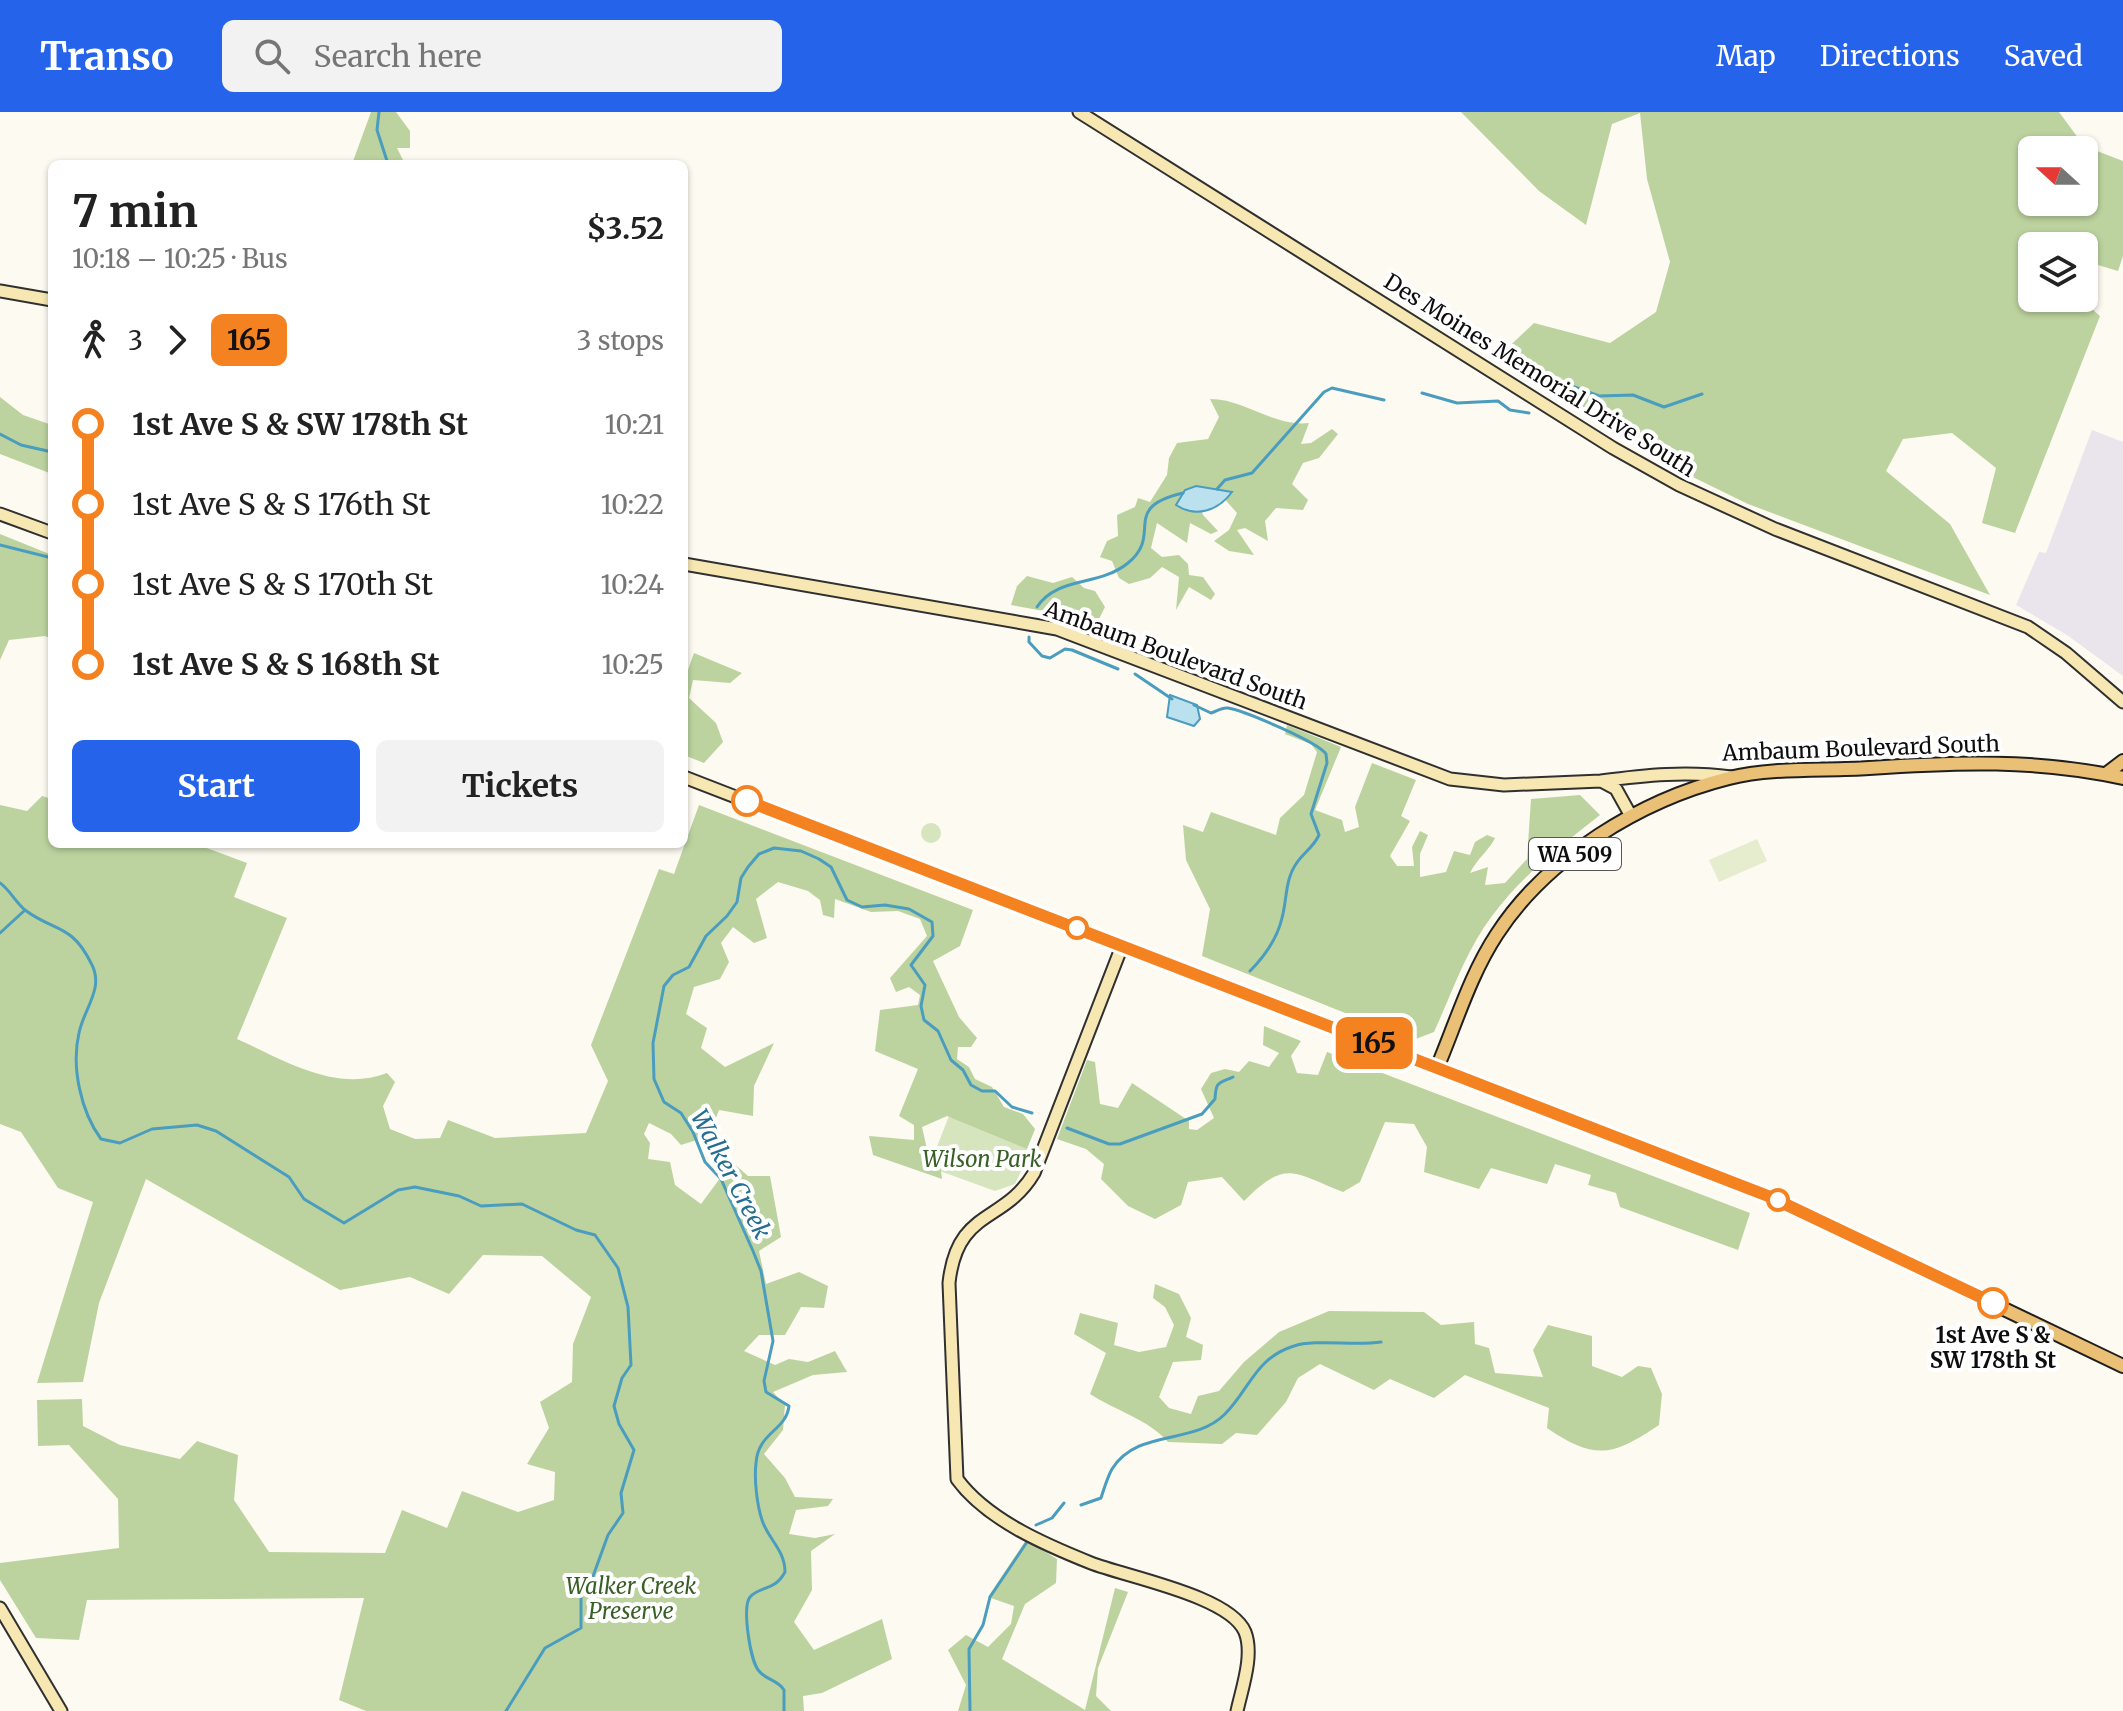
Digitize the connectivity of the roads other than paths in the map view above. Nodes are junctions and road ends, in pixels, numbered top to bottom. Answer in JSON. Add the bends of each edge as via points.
{"nodes":[{"id":1,"x":1079,"y":112,"type":"edge"},
{"id":2,"x":0,"y":291,"type":"edge"},
{"id":3,"x":48,"y":299,"type":"edge"},
{"id":4,"x":0,"y":514,"type":"edge"},
{"id":5,"x":48,"y":532,"type":"edge"},
{"id":6,"x":688,"y":565,"type":"edge"},
{"id":7,"x":2123,"y":702,"type":"edge"},
{"id":8,"x":2123,"y":761,"type":"edge"},
{"id":9,"x":2106,"y":774,"type":"junction"},
{"id":10,"x":1732,"y":777,"type":"junction"},
{"id":11,"x":2123,"y":778,"type":"edge"},
{"id":12,"x":688,"y":779,"type":"edge"},
{"id":13,"x":1601,"y":781,"type":"junction"},
{"id":14,"x":1631,"y":816,"type":"junction"},
{"id":15,"x":1122,"y":946,"type":"junction"},
{"id":16,"x":1437,"y":1068,"type":"junction"},
{"id":17,"x":2123,"y":1366,"type":"edge"},
{"id":18,"x":0,"y":1608,"type":"edge"},
{"id":19,"x":61,"y":1711,"type":"edge"},
{"id":20,"x":1237,"y":1711,"type":"edge"}],
"edges":[{"from":1,"to":7,"type":"street","name":"Des Moines Memorial Drive South","via":[[1626,455],[1749,518],[2028,627]]},
{"from":2,"to":3,"type":"street"},
{"from":4,"to":5,"type":"street"},
{"from":6,"to":13,"type":"street","name":"Ambaum Boulevard South","via":[[1057,629],[1450,779],[1504,785]]},
{"from":8,"to":9,"type":"main road"},
{"from":9,"to":10,"type":"main road","name":"Ambaum Boulevard South","number":"WA 509","via":[[1982,761]]},
{"from":9,"to":11,"type":"main road","name":"Ambaum Boulevard South","number":"WA 509"},
{"from":10,"to":13,"type":"street","name":"Ambaum Boulevard South","via":[[1656,773]]},
{"from":10,"to":14,"type":"main road","number":"WA 509","via":[[1674,795]]},
{"from":12,"to":15,"type":"street"},
{"from":13,"to":14,"type":"street","via":[[1616,789]]},
{"from":14,"to":16,"type":"main road","number":"WA 509","via":[[1551,872],[1497,933]]},
{"from":15,"to":16,"type":"street"},
{"from":15,"to":20,"type":"street","via":[[1037,1165],[1027,1183],[968,1229],[956,1247],[950,1269],[957,1479],[973,1497],[1026,1532],[1093,1563],[1211,1604],[1238,1620],[1248,1645]]},
{"from":16,"to":17,"type":"main road","via":[[1768,1196]]},
{"from":18,"to":19,"type":"street"}]}
